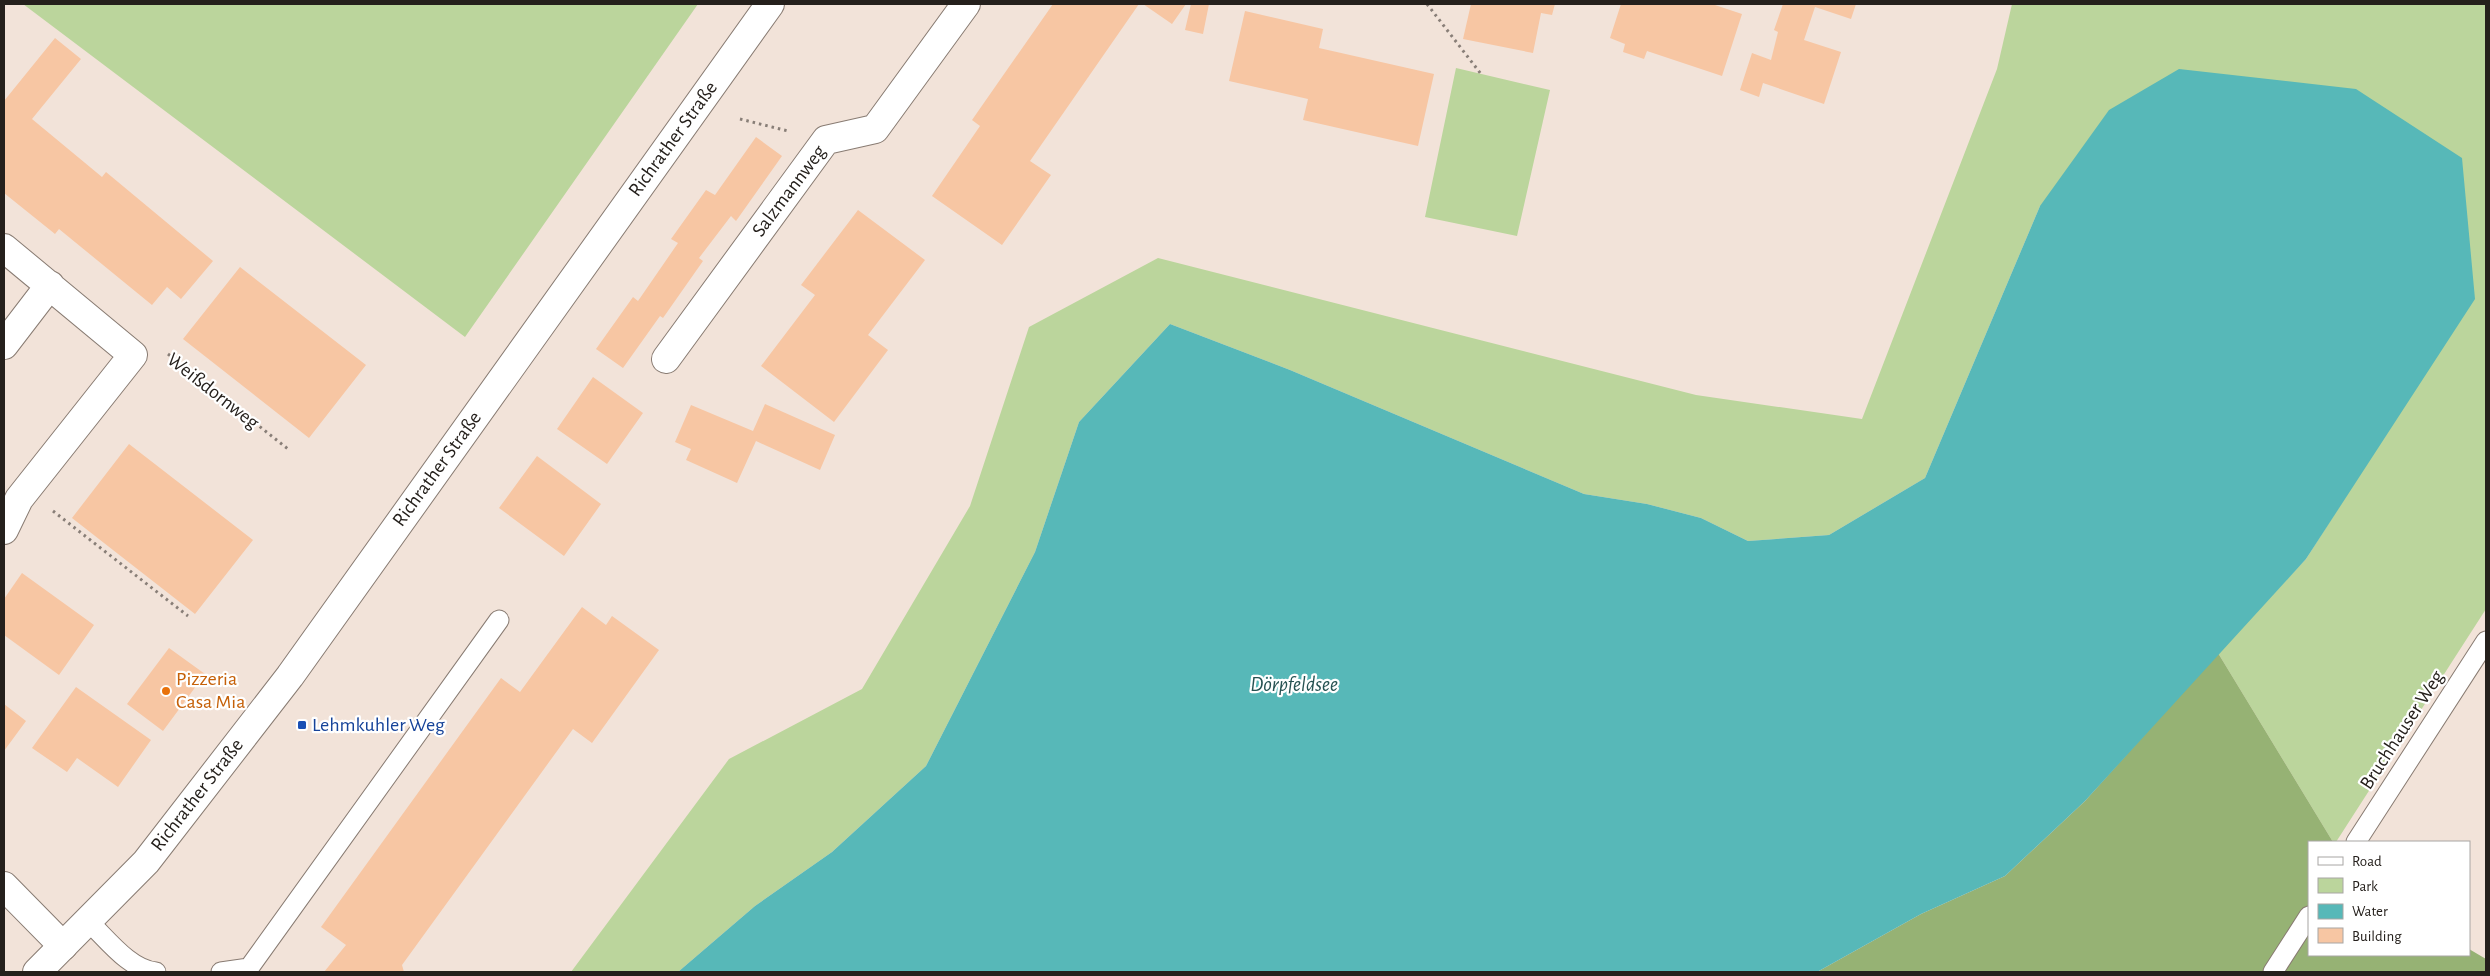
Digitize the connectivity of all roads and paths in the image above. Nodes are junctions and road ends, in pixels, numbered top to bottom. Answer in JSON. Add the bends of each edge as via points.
{"nodes":[{"id":1,"x":770,"y":4,"type":"edge"},
{"id":2,"x":966,"y":4,"type":"edge"},
{"id":3,"x":1427,"y":4,"type":"edge"},
{"id":4,"x":1481,"y":74,"type":"dead end"},
{"id":5,"x":740,"y":120,"type":"dead end"},
{"id":6,"x":826,"y":140,"type":"junction"},
{"id":7,"x":4,"y":248,"type":"edge"},
{"id":8,"x":50,"y":285,"type":"junction"},
{"id":9,"x":4,"y":346,"type":"edge"},
{"id":10,"x":133,"y":355,"type":"junction"},
{"id":11,"x":666,"y":359,"type":"dead end"},
{"id":12,"x":288,"y":449,"type":"dead end"},
{"id":13,"x":16,"y":492,"type":"edge"},
{"id":14,"x":4,"y":530,"type":"edge"},
{"id":15,"x":188,"y":616,"type":"dead end"},
{"id":16,"x":499,"y":620,"type":"dead end"},
{"id":17,"x":2486,"y":641,"type":"edge"},
{"id":18,"x":2357,"y":841,"type":"edge"},
{"id":19,"x":4,"y":886,"type":"edge"},
{"id":20,"x":2308,"y":918,"type":"edge"},
{"id":21,"x":89,"y":922,"type":"junction"},
{"id":22,"x":62,"y":946,"type":"junction"},
{"id":23,"x":37,"y":972,"type":"edge"},
{"id":24,"x":156,"y":972,"type":"edge"},
{"id":25,"x":221,"y":972,"type":"edge"},
{"id":26,"x":2272,"y":972,"type":"edge"}],
"edges":[{"from":1,"to":21,"type":"main road","name":"Richrather Straße","via":[[290,676],[146,862]]},
{"from":2,"to":6,"type":"main road","name":"Salzmannweg","via":[[875,129]]},
{"from":3,"to":4,"type":"path"},
{"from":5,"to":6,"type":"path"},
{"from":6,"to":11,"type":"main road","name":"Salzmannweg"},
{"from":7,"to":8,"type":"main road"},
{"from":8,"to":9,"type":"main road"},
{"from":8,"to":10,"type":"main road"},
{"from":10,"to":12,"type":"path","name":"Weißdornweg","via":[[163,351]]},
{"from":10,"to":13,"type":"main road"},
{"from":13,"to":14,"type":"main road"},
{"from":13,"to":15,"type":"path"},
{"from":16,"to":25,"type":"lane","via":[[250,968]]},
{"from":17,"to":18,"type":"lane","name":"Bruchhauser Weg"},
{"from":19,"to":22,"type":"main road"},
{"from":20,"to":26,"type":"lane"},
{"from":21,"to":22,"type":"main road","name":"Richrather Straße"},
{"from":21,"to":24,"type":"lane","via":[[128,959],[145,971]]},
{"from":22,"to":23,"type":"main road","name":"Richrather Straße"}]}
